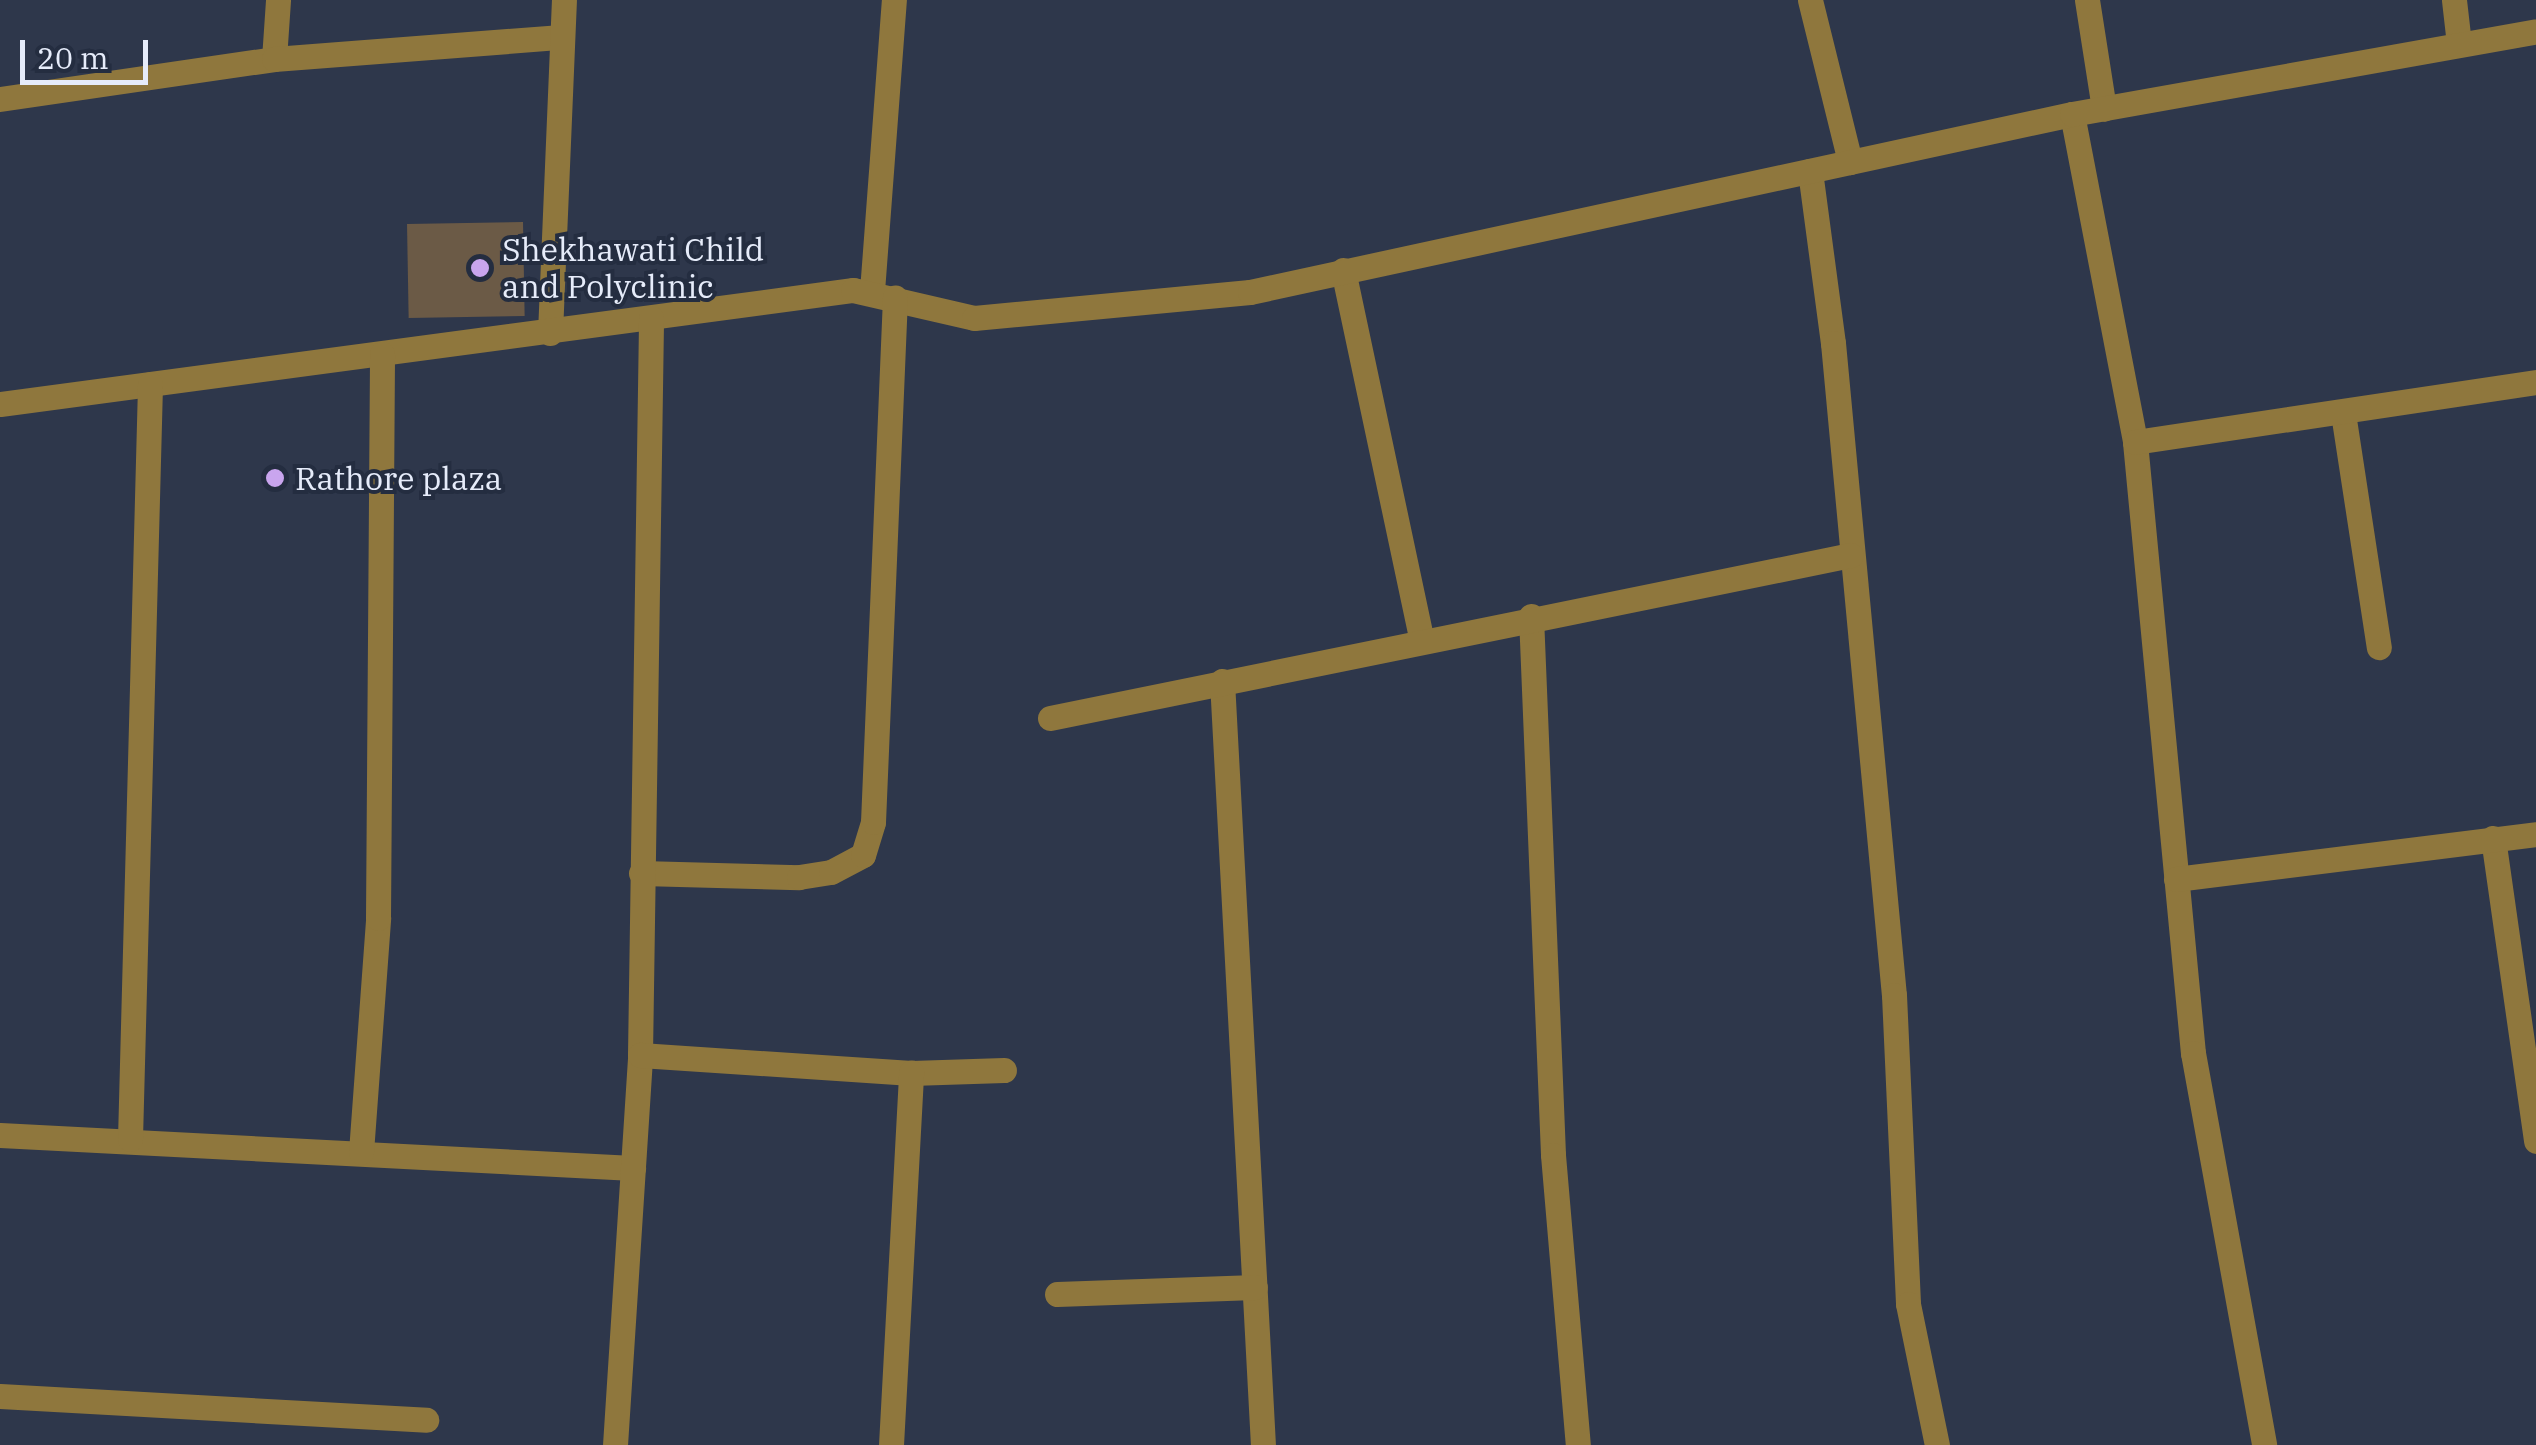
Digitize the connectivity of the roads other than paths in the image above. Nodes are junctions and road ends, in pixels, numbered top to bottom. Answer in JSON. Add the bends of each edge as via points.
{"nodes":[{"id":1,"x":278,"y":0,"type":"edge"},
{"id":2,"x":564,"y":0,"type":"edge"},
{"id":3,"x":894,"y":0,"type":"edge"},
{"id":4,"x":1810,"y":0,"type":"edge"},
{"id":5,"x":2087,"y":0,"type":"edge"},
{"id":6,"x":2454,"y":0,"type":"edge"},
{"id":7,"x":2536,"y":31,"type":"edge"},
{"id":8,"x":561,"y":37,"type":"junction"},
{"id":9,"x":2460,"y":44,"type":"junction"},
{"id":10,"x":274,"y":59,"type":"junction"},
{"id":11,"x":0,"y":99,"type":"edge"},
{"id":12,"x":2104,"y":108,"type":"junction"},
{"id":13,"x":2072,"y":114,"type":"junction"},
{"id":14,"x":1850,"y":162,"type":"junction"},
{"id":15,"x":1810,"y":170,"type":"junction"},
{"id":16,"x":1344,"y":270,"type":"junction"},
{"id":17,"x":883,"y":294,"type":"junction"},
{"id":18,"x":652,"y":318,"type":"junction"},
{"id":19,"x":550,"y":333,"type":"junction"},
{"id":20,"x":382,"y":354,"type":"junction"},
{"id":21,"x":2536,"y":382,"type":"edge"},
{"id":22,"x":150,"y":384,"type":"junction"},
{"id":23,"x":0,"y":404,"type":"edge"},
{"id":24,"x":2343,"y":413,"type":"junction"},
{"id":25,"x":2135,"y":442,"type":"junction"},
{"id":26,"x":1851,"y":555,"type":"junction"},
{"id":27,"x":1531,"y":616,"type":"junction"},
{"id":28,"x":1421,"y":638,"type":"junction"},
{"id":29,"x":2379,"y":647,"type":"dead end"},
{"id":30,"x":1222,"y":681,"type":"junction"},
{"id":31,"x":1050,"y":718,"type":"dead end"},
{"id":32,"x":2536,"y":834,"type":"edge"},
{"id":33,"x":2493,"y":838,"type":"junction"},
{"id":34,"x":641,"y":873,"type":"junction"},
{"id":35,"x":2176,"y":879,"type":"junction"},
{"id":36,"x":640,"y":1056,"type":"junction"},
{"id":37,"x":1004,"y":1070,"type":"dead end"},
{"id":38,"x":911,"y":1073,"type":"junction"},
{"id":39,"x":0,"y":1135,"type":"edge"},
{"id":40,"x":130,"y":1139,"type":"junction"},
{"id":41,"x":2536,"y":1141,"type":"edge"},
{"id":42,"x":361,"y":1152,"type":"junction"},
{"id":43,"x":633,"y":1168,"type":"junction"},
{"id":44,"x":1255,"y":1286,"type":"junction"},
{"id":45,"x":1057,"y":1294,"type":"dead end"},
{"id":46,"x":0,"y":1396,"type":"edge"},
{"id":47,"x":426,"y":1420,"type":"dead end"},
{"id":48,"x":615,"y":1445,"type":"edge"},
{"id":49,"x":891,"y":1445,"type":"edge"},
{"id":50,"x":1263,"y":1445,"type":"edge"},
{"id":51,"x":1578,"y":1445,"type":"edge"},
{"id":52,"x":1937,"y":1445,"type":"edge"},
{"id":53,"x":2264,"y":1445,"type":"edge"}],
"edges":[{"from":1,"to":10,"type":"street"},
{"from":2,"to":8,"type":"street"},
{"from":3,"to":17,"type":"street"},
{"from":4,"to":14,"type":"street"},
{"from":5,"to":12,"type":"street"},
{"from":6,"to":9,"type":"street"},
{"from":7,"to":9,"type":"street"},
{"from":8,"to":10,"type":"street"},
{"from":8,"to":19,"type":"street"},
{"from":9,"to":12,"type":"street"},
{"from":10,"to":11,"type":"street"},
{"from":12,"to":13,"type":"street"},
{"from":13,"to":14,"type":"street"},
{"from":13,"to":25,"type":"street"},
{"from":14,"to":15,"type":"street"},
{"from":15,"to":16,"type":"street"},
{"from":15,"to":26,"type":"street"},
{"from":16,"to":17,"type":"street","via":[[1250,292],[1036,315],[974,318]]},
{"from":16,"to":28,"type":"street"},
{"from":17,"to":18,"type":"street"},
{"from":17,"to":34,"type":"street","via":[[873,822],[863,855],[830,872],[799,877]]},
{"from":18,"to":19,"type":"street"},
{"from":18,"to":34,"type":"street"},
{"from":19,"to":20,"type":"street"},
{"from":20,"to":22,"type":"street"},
{"from":20,"to":42,"type":"street","via":[[378,918]]},
{"from":21,"to":24,"type":"street"},
{"from":22,"to":23,"type":"street"},
{"from":22,"to":40,"type":"street"},
{"from":24,"to":25,"type":"street"},
{"from":24,"to":29,"type":"street"},
{"from":25,"to":35,"type":"street"},
{"from":26,"to":27,"type":"street"},
{"from":26,"to":52,"type":"street","via":[[1894,995],[1908,1304]]},
{"from":27,"to":28,"type":"street"},
{"from":27,"to":51,"type":"street","via":[[1553,1155]]},
{"from":28,"to":30,"type":"street"},
{"from":30,"to":31,"type":"street"},
{"from":30,"to":44,"type":"street"},
{"from":32,"to":33,"type":"street"},
{"from":33,"to":35,"type":"street"},
{"from":33,"to":41,"type":"street"},
{"from":34,"to":36,"type":"street"},
{"from":35,"to":53,"type":"street","via":[[2193,1054]]},
{"from":36,"to":38,"type":"street"},
{"from":36,"to":43,"type":"street"},
{"from":37,"to":38,"type":"street"},
{"from":38,"to":49,"type":"street"},
{"from":39,"to":40,"type":"street"},
{"from":40,"to":42,"type":"street"},
{"from":42,"to":43,"type":"street"},
{"from":43,"to":48,"type":"street"},
{"from":44,"to":45,"type":"street"},
{"from":44,"to":50,"type":"street"},
{"from":46,"to":47,"type":"street"}]}
